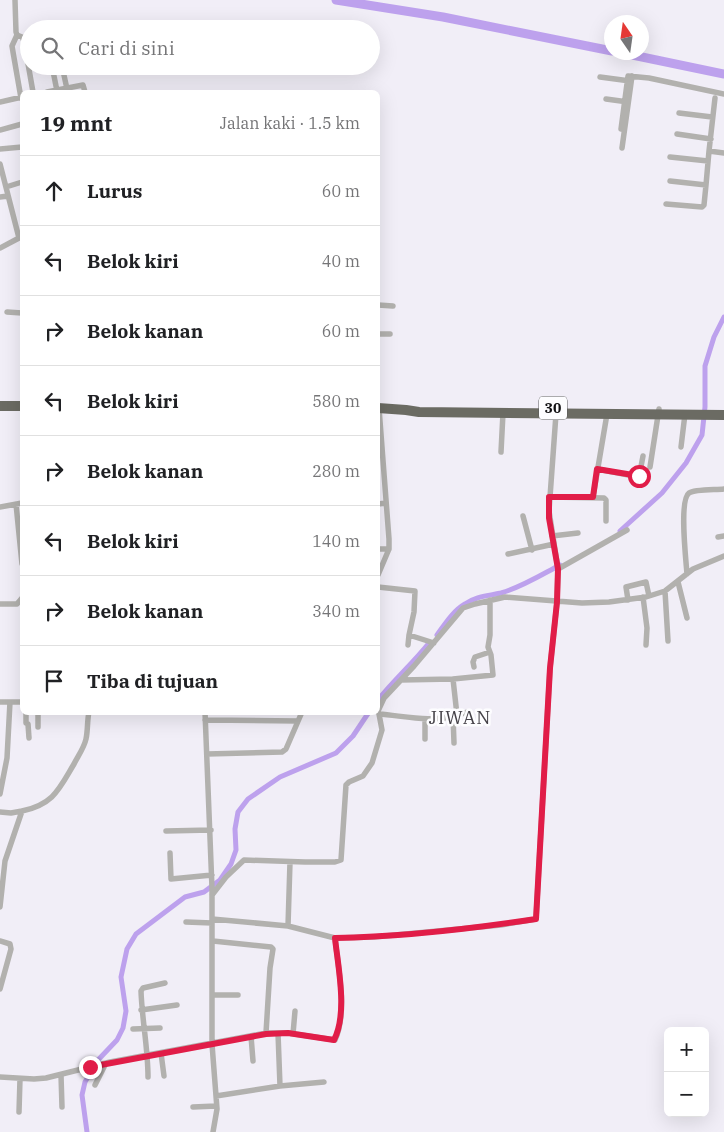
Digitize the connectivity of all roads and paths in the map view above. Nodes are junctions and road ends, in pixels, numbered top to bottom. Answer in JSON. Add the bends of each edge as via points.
{"nodes":[{"id":1,"x":15,"y":0,"type":"edge"},
{"id":2,"x":18,"y":35,"type":"joint"},
{"id":3,"x":29,"y":75,"type":"edge"},
{"id":4,"x":54,"y":75,"type":"edge"},
{"id":5,"x":64,"y":75,"type":"edge"},
{"id":6,"x":600,"y":77,"type":"dead end"},
{"id":7,"x":630,"y":80,"type":"junction"},
{"id":8,"x":67,"y":89,"type":"junction"},
{"id":9,"x":20,"y":90,"type":"edge"},
{"id":10,"x":32,"y":90,"type":"edge"},
{"id":11,"x":57,"y":90,"type":"edge"},
{"id":12,"x":62,"y":90,"type":"edge"},
{"id":13,"x":84,"y":90,"type":"edge"},
{"id":14,"x":724,"y":94,"type":"edge"},
{"id":15,"x":20,"y":97,"type":"edge"},
{"id":16,"x":715,"y":98,"type":"dead end"},
{"id":17,"x":606,"y":100,"type":"dead end"},
{"id":18,"x":0,"y":102,"type":"edge"},
{"id":19,"x":627,"y":102,"type":"junction"},
{"id":20,"x":679,"y":113,"type":"dead end"},
{"id":21,"x":712,"y":117,"type":"junction"},
{"id":22,"x":614,"y":120,"type":"dead end"},
{"id":23,"x":622,"y":121,"type":"junction"},
{"id":24,"x":20,"y":125,"type":"edge"},
{"id":25,"x":0,"y":130,"type":"edge"},
{"id":26,"x":621,"y":130,"type":"dead end"},
{"id":27,"x":677,"y":134,"type":"dead end"},
{"id":28,"x":711,"y":139,"type":"junction"},
{"id":29,"x":20,"y":147,"type":"edge"},
{"id":30,"x":622,"y":148,"type":"dead end"},
{"id":31,"x":0,"y":149,"type":"edge"},
{"id":32,"x":709,"y":150,"type":"junction"},
{"id":33,"x":724,"y":153,"type":"edge"},
{"id":34,"x":670,"y":157,"type":"dead end"},
{"id":35,"x":708,"y":161,"type":"junction"},
{"id":36,"x":0,"y":164,"type":"edge"},
{"id":37,"x":670,"y":180,"type":"dead end"},
{"id":38,"x":20,"y":183,"type":"edge"},
{"id":39,"x":706,"y":185,"type":"junction"},
{"id":40,"x":6,"y":187,"type":"junction"},
{"id":41,"x":8,"y":196,"type":"junction"},
{"id":42,"x":0,"y":197,"type":"edge"},
{"id":43,"x":666,"y":204,"type":"dead end"},
{"id":44,"x":20,"y":234,"type":"edge"},
{"id":45,"x":20,"y":238,"type":"edge"},
{"id":46,"x":0,"y":248,"type":"edge"},
{"id":47,"x":380,"y":305,"type":"edge"},
{"id":48,"x":393,"y":306,"type":"dead end"},
{"id":49,"x":7,"y":312,"type":"dead end"},
{"id":50,"x":20,"y":313,"type":"edge"},
{"id":51,"x":380,"y":334,"type":"edge"},
{"id":52,"x":390,"y":334,"type":"dead end"},
{"id":53,"x":0,"y":406,"type":"edge"},
{"id":54,"x":20,"y":406,"type":"edge"},
{"id":55,"x":380,"y":408,"type":"edge"},
{"id":56,"x":473,"y":410,"type":"junction"},
{"id":57,"x":724,"y":410,"type":"edge"},
{"id":58,"x":659,"y":412,"type":"junction"},
{"id":59,"x":706,"y":412,"type":"junction"},
{"id":60,"x":503,"y":413,"type":"junction"},
{"id":61,"x":556,"y":414,"type":"junction"},
{"id":62,"x":607,"y":414,"type":"junction"},
{"id":63,"x":685,"y":414,"type":"junction"},
{"id":64,"x":724,"y":415,"type":"edge"},
{"id":65,"x":380,"y":432,"type":"edge"},
{"id":66,"x":681,"y":447,"type":"dead end"},
{"id":67,"x":501,"y":452,"type":"dead end"},
{"id":68,"x":643,"y":456,"type":"dead end"},
{"id":69,"x":650,"y":467,"type":"dead end"},
{"id":70,"x":597,"y":469,"type":"junction"},
{"id":71,"x":724,"y":489,"type":"edge"},
{"id":72,"x":549,"y":497,"type":"junction"},
{"id":73,"x":593,"y":497,"type":"junction"},
{"id":74,"x":386,"y":503,"type":"junction"},
{"id":75,"x":19,"y":504,"type":"edge"},
{"id":76,"x":380,"y":504,"type":"edge"},
{"id":77,"x":0,"y":507,"type":"edge"},
{"id":78,"x":523,"y":516,"type":"dead end"},
{"id":79,"x":606,"y":521,"type":"dead end"},
{"id":80,"x":20,"y":524,"type":"edge"},
{"id":81,"x":627,"y":530,"type":"dead end"},
{"id":82,"x":578,"y":533,"type":"dead end"},
{"id":83,"x":552,"y":536,"type":"junction"},
{"id":84,"x":554,"y":544,"type":"junction"},
{"id":85,"x":380,"y":549,"type":"edge"},
{"id":86,"x":389,"y":549,"type":"junction"},
{"id":87,"x":532,"y":550,"type":"junction"},
{"id":88,"x":508,"y":554,"type":"dead end"},
{"id":89,"x":724,"y":556,"type":"edge"},
{"id":90,"x":558,"y":568,"type":"junction"},
{"id":91,"x":380,"y":570,"type":"edge"},
{"id":92,"x":687,"y":574,"type":"junction"},
{"id":93,"x":678,"y":582,"type":"junction"},
{"id":94,"x":380,"y":587,"type":"edge"},
{"id":95,"x":665,"y":591,"type":"junction"},
{"id":96,"x":646,"y":596,"type":"junction"},
{"id":97,"x":490,"y":600,"type":"junction"},
{"id":98,"x":628,"y":600,"type":"junction"},
{"id":99,"x":20,"y":601,"type":"edge"},
{"id":100,"x":557,"y":602,"type":"junction"},
{"id":101,"x":0,"y":604,"type":"edge"},
{"id":102,"x":687,"y":618,"type":"dead end"},
{"id":103,"x":409,"y":635,"type":"junction"},
{"id":104,"x":668,"y":641,"type":"dead end"},
{"id":105,"x":432,"y":642,"type":"junction"},
{"id":106,"x":408,"y":645,"type":"dead end"},
{"id":107,"x":646,"y":645,"type":"dead end"},
{"id":108,"x":490,"y":652,"type":"junction"},
{"id":109,"x":474,"y":667,"type":"dead end"},
{"id":110,"x":453,"y":679,"type":"junction"},
{"id":111,"x":401,"y":680,"type":"junction"},
{"id":112,"x":0,"y":702,"type":"edge"},
{"id":113,"x":10,"y":702,"type":"junction"},
{"id":114,"x":20,"y":702,"type":"edge"},
{"id":115,"x":380,"y":707,"type":"edge"},
{"id":116,"x":380,"y":712,"type":"edge"},
{"id":117,"x":468,"y":712,"type":"dead end"},
{"id":118,"x":26,"y":715,"type":"edge"},
{"id":119,"x":38,"y":715,"type":"edge"},
{"id":120,"x":90,"y":715,"type":"edge"},
{"id":121,"x":205,"y":715,"type":"edge"},
{"id":122,"x":301,"y":715,"type":"edge"},
{"id":123,"x":379,"y":715,"type":"edge"},
{"id":124,"x":455,"y":716,"type":"junction"},
{"id":125,"x":205,"y":720,"type":"junction"},
{"id":126,"x":425,"y":720,"type":"junction"},
{"id":127,"x":298,"y":721,"type":"junction"},
{"id":128,"x":38,"y":728,"type":"dead end"},
{"id":129,"x":29,"y":738,"type":"dead end"},
{"id":130,"x":425,"y":739,"type":"dead end"},
{"id":131,"x":454,"y":743,"type":"dead end"},
{"id":132,"x":207,"y":754,"type":"junction"},
{"id":133,"x":0,"y":794,"type":"edge"},
{"id":134,"x":22,"y":811,"type":"junction"},
{"id":135,"x":0,"y":812,"type":"edge"},
{"id":136,"x":211,"y":830,"type":"junction"},
{"id":137,"x":166,"y":831,"type":"dead end"},
{"id":138,"x":170,"y":853,"type":"dead end"},
{"id":139,"x":290,"y":862,"type":"junction"},
{"id":140,"x":212,"y":877,"type":"junction"},
{"id":141,"x":212,"y":895,"type":"junction"},
{"id":142,"x":0,"y":907,"type":"edge"},
{"id":143,"x":212,"y":921,"type":"junction"},
{"id":144,"x":186,"y":922,"type":"dead end"},
{"id":145,"x":288,"y":926,"type":"junction"},
{"id":146,"x":335,"y":938,"type":"junction"},
{"id":147,"x":0,"y":941,"type":"edge"},
{"id":148,"x":213,"y":941,"type":"junction"},
{"id":149,"x":3,"y":971,"type":"edge"},
{"id":150,"x":165,"y":984,"type":"dead end"},
{"id":151,"x":0,"y":989,"type":"edge"},
{"id":152,"x":212,"y":995,"type":"junction"},
{"id":153,"x":238,"y":995,"type":"dead end"},
{"id":154,"x":177,"y":1005,"type":"dead end"},
{"id":155,"x":141,"y":1010,"type":"junction"},
{"id":156,"x":295,"y":1011,"type":"dead end"},
{"id":157,"x":160,"y":1028,"type":"dead end"},
{"id":158,"x":133,"y":1029,"type":"dead end"},
{"id":159,"x":144,"y":1029,"type":"junction"},
{"id":160,"x":278,"y":1033,"type":"junction"},
{"id":161,"x":266,"y":1034,"type":"junction"},
{"id":162,"x":293,"y":1034,"type":"junction"},
{"id":163,"x":251,"y":1036,"type":"junction"},
{"id":164,"x":212,"y":1044,"type":"junction"},
{"id":165,"x":161,"y":1053,"type":"junction"},
{"id":166,"x":148,"y":1056,"type":"junction"},
{"id":167,"x":253,"y":1061,"type":"dead end"},
{"id":168,"x":106,"y":1063,"type":"junction"},
{"id":169,"x":61,"y":1075,"type":"junction"},
{"id":170,"x":164,"y":1076,"type":"dead end"},
{"id":171,"x":0,"y":1077,"type":"edge"},
{"id":172,"x":148,"y":1077,"type":"dead end"},
{"id":173,"x":20,"y":1079,"type":"junction"},
{"id":174,"x":324,"y":1082,"type":"dead end"},
{"id":175,"x":95,"y":1085,"type":"dead end"},
{"id":176,"x":280,"y":1086,"type":"junction"},
{"id":177,"x":216,"y":1096,"type":"junction"},
{"id":178,"x":62,"y":1106,"type":"dead end"},
{"id":179,"x":216,"y":1106,"type":"junction"},
{"id":180,"x":193,"y":1108,"type":"dead end"},
{"id":181,"x":19,"y":1112,"type":"dead end"},
{"id":182,"x":213,"y":1132,"type":"edge"}],
"edges":[{"from":1,"to":2,"type":"street"},
{"from":2,"to":9,"type":"street","via":[[12,52]]},
{"from":3,"to":10,"type":"street"},
{"from":4,"to":11,"type":"street"},
{"from":5,"to":8,"type":"street"},
{"from":6,"to":7,"type":"street"},
{"from":7,"to":14,"type":"street"},
{"from":7,"to":19,"type":"street"},
{"from":8,"to":12,"type":"street"},
{"from":8,"to":13,"type":"street","via":[[83,85]]},
{"from":15,"to":18,"type":"street"},
{"from":16,"to":21,"type":"street"},
{"from":17,"to":19,"type":"street"},
{"from":19,"to":23,"type":"street"},
{"from":19,"to":30,"type":"street"},
{"from":20,"to":21,"type":"street"},
{"from":21,"to":28,"type":"street"},
{"from":22,"to":23,"type":"street"},
{"from":23,"to":26,"type":"street"},
{"from":24,"to":25,"type":"street"},
{"from":27,"to":28,"type":"street"},
{"from":28,"to":32,"type":"street"},
{"from":29,"to":31,"type":"street"},
{"from":32,"to":33,"type":"street"},
{"from":32,"to":35,"type":"street"},
{"from":34,"to":35,"type":"street"},
{"from":35,"to":39,"type":"street"},
{"from":36,"to":40,"type":"street"},
{"from":37,"to":39,"type":"street"},
{"from":38,"to":40,"type":"street"},
{"from":39,"to":43,"type":"street","via":[[702,207]]},
{"from":40,"to":41,"type":"street"},
{"from":41,"to":42,"type":"street"},
{"from":41,"to":44,"type":"street"},
{"from":45,"to":46,"type":"street"},
{"from":47,"to":48,"type":"street"},
{"from":49,"to":50,"type":"street"},
{"from":51,"to":52,"type":"street"},
{"from":53,"to":54,"type":"highway"},
{"from":55,"to":56,"type":"highway","number":"30","via":[[406,410],[420,406]]},
{"from":56,"to":58,"type":"highway","number":"30"},
{"from":56,"to":60,"type":"highway","number":"30"},
{"from":57,"to":59,"type":"highway","number":"30"},
{"from":58,"to":59,"type":"highway","number":"30"},
{"from":58,"to":62,"type":"highway","number":"30"},
{"from":58,"to":63,"type":"highway","number":"30"},
{"from":58,"to":69,"type":"street"},
{"from":59,"to":63,"type":"highway","number":"30"},
{"from":59,"to":64,"type":"highway","number":"30"},
{"from":60,"to":61,"type":"highway","number":"30"},
{"from":60,"to":67,"type":"street"},
{"from":61,"to":62,"type":"highway","number":"30"},
{"from":61,"to":72,"type":"street"},
{"from":62,"to":70,"type":"street"},
{"from":63,"to":66,"type":"street"},
{"from":65,"to":74,"type":"street"},
{"from":68,"to":70,"type":"street","via":[[639,477]]},
{"from":70,"to":73,"type":"street"},
{"from":71,"to":92,"type":"street","via":[[691,492],[686,498],[683,526]]},
{"from":72,"to":73,"type":"street"},
{"from":72,"to":83,"type":"street"},
{"from":73,"to":79,"type":"street","via":[[606,499]]},
{"from":74,"to":76,"type":"street"},
{"from":74,"to":86,"type":"street"},
{"from":75,"to":77,"type":"street"},
{"from":75,"to":80,"type":"street"},
{"from":78,"to":87,"type":"street"},
{"from":81,"to":90,"type":"street"},
{"from":82,"to":83,"type":"street"},
{"from":83,"to":84,"type":"street"},
{"from":84,"to":87,"type":"street"},
{"from":84,"to":90,"type":"street"},
{"from":85,"to":86,"type":"street"},
{"from":86,"to":91,"type":"street"},
{"from":87,"to":88,"type":"street"},
{"from":89,"to":92,"type":"street"},
{"from":90,"to":100,"type":"street"},
{"from":92,"to":93,"type":"street"},
{"from":93,"to":95,"type":"street"},
{"from":93,"to":102,"type":"street"},
{"from":94,"to":103,"type":"street","via":[[415,591]]},
{"from":95,"to":96,"type":"street"},
{"from":95,"to":104,"type":"street"},
{"from":96,"to":98,"type":"street"},
{"from":96,"to":98,"type":"street","via":[[646,582],[639,583],[626,587]]},
{"from":96,"to":107,"type":"street"},
{"from":97,"to":100,"type":"street","via":[[509,597]]},
{"from":97,"to":105,"type":"street","via":[[463,608]]},
{"from":97,"to":108,"type":"street"},
{"from":98,"to":100,"type":"street"},
{"from":99,"to":101,"type":"street","via":[[18,604]]},
{"from":100,"to":146,"type":"street","via":[[550,668],[536,919],[374,938]]},
{"from":103,"to":105,"type":"street"},
{"from":103,"to":106,"type":"street"},
{"from":105,"to":111,"type":"street"},
{"from":108,"to":109,"type":"street","via":[[475,657]]},
{"from":108,"to":110,"type":"street","via":[[492,675]]},
{"from":110,"to":111,"type":"street"},
{"from":110,"to":124,"type":"street"},
{"from":111,"to":115,"type":"street","via":[[384,698]]},
{"from":112,"to":113,"type":"street"},
{"from":113,"to":114,"type":"street"},
{"from":113,"to":133,"type":"street","via":[[7,758]]},
{"from":116,"to":126,"type":"street"},
{"from":117,"to":124,"type":"street"},
{"from":118,"to":129,"type":"street"},
{"from":119,"to":128,"type":"street"},
{"from":120,"to":134,"type":"street","via":[[86,740],[60,789],[35,808]]},
{"from":121,"to":125,"type":"street"},
{"from":122,"to":127,"type":"street"},
{"from":123,"to":139,"type":"street","via":[[382,730],[372,763],[362,776],[346,786],[341,860]]},
{"from":124,"to":126,"type":"street"},
{"from":124,"to":131,"type":"street"},
{"from":125,"to":127,"type":"street"},
{"from":125,"to":132,"type":"street"},
{"from":126,"to":130,"type":"street"},
{"from":127,"to":132,"type":"street","via":[[282,752]]},
{"from":132,"to":136,"type":"street"},
{"from":134,"to":135,"type":"street"},
{"from":134,"to":142,"type":"street","via":[[5,862]]},
{"from":136,"to":137,"type":"street"},
{"from":136,"to":140,"type":"street"},
{"from":138,"to":140,"type":"street","via":[[171,879]]},
{"from":139,"to":141,"type":"street","via":[[244,860]]},
{"from":139,"to":145,"type":"street"},
{"from":140,"to":141,"type":"street"},
{"from":141,"to":143,"type":"street"},
{"from":143,"to":144,"type":"street"},
{"from":143,"to":145,"type":"street"},
{"from":143,"to":148,"type":"street"},
{"from":145,"to":146,"type":"street"},
{"from":146,"to":162,"type":"street","via":[[341,1003],[335,1039]]},
{"from":147,"to":149,"type":"street","via":[[10,944],[12,949]]},
{"from":148,"to":152,"type":"street"},
{"from":148,"to":161,"type":"street","via":[[273,948]]},
{"from":149,"to":151,"type":"street"},
{"from":150,"to":155,"type":"street","via":[[141,989]]},
{"from":152,"to":153,"type":"street"},
{"from":152,"to":164,"type":"street"},
{"from":154,"to":155,"type":"street"},
{"from":155,"to":159,"type":"street"},
{"from":156,"to":162,"type":"street"},
{"from":157,"to":159,"type":"street"},
{"from":158,"to":159,"type":"street"},
{"from":159,"to":166,"type":"street"},
{"from":160,"to":161,"type":"street"},
{"from":160,"to":162,"type":"street"},
{"from":160,"to":176,"type":"street"},
{"from":161,"to":163,"type":"street"},
{"from":163,"to":164,"type":"street"},
{"from":163,"to":167,"type":"street"},
{"from":164,"to":165,"type":"street"},
{"from":164,"to":177,"type":"street"},
{"from":165,"to":166,"type":"street"},
{"from":165,"to":170,"type":"street"},
{"from":166,"to":168,"type":"street"},
{"from":166,"to":172,"type":"street"},
{"from":168,"to":169,"type":"street"},
{"from":168,"to":175,"type":"street"},
{"from":169,"to":173,"type":"street"},
{"from":169,"to":178,"type":"street"},
{"from":171,"to":173,"type":"street"},
{"from":173,"to":181,"type":"street"},
{"from":174,"to":176,"type":"street"},
{"from":176,"to":177,"type":"street"},
{"from":177,"to":179,"type":"street"},
{"from":179,"to":180,"type":"street"},
{"from":179,"to":182,"type":"street"}]}
